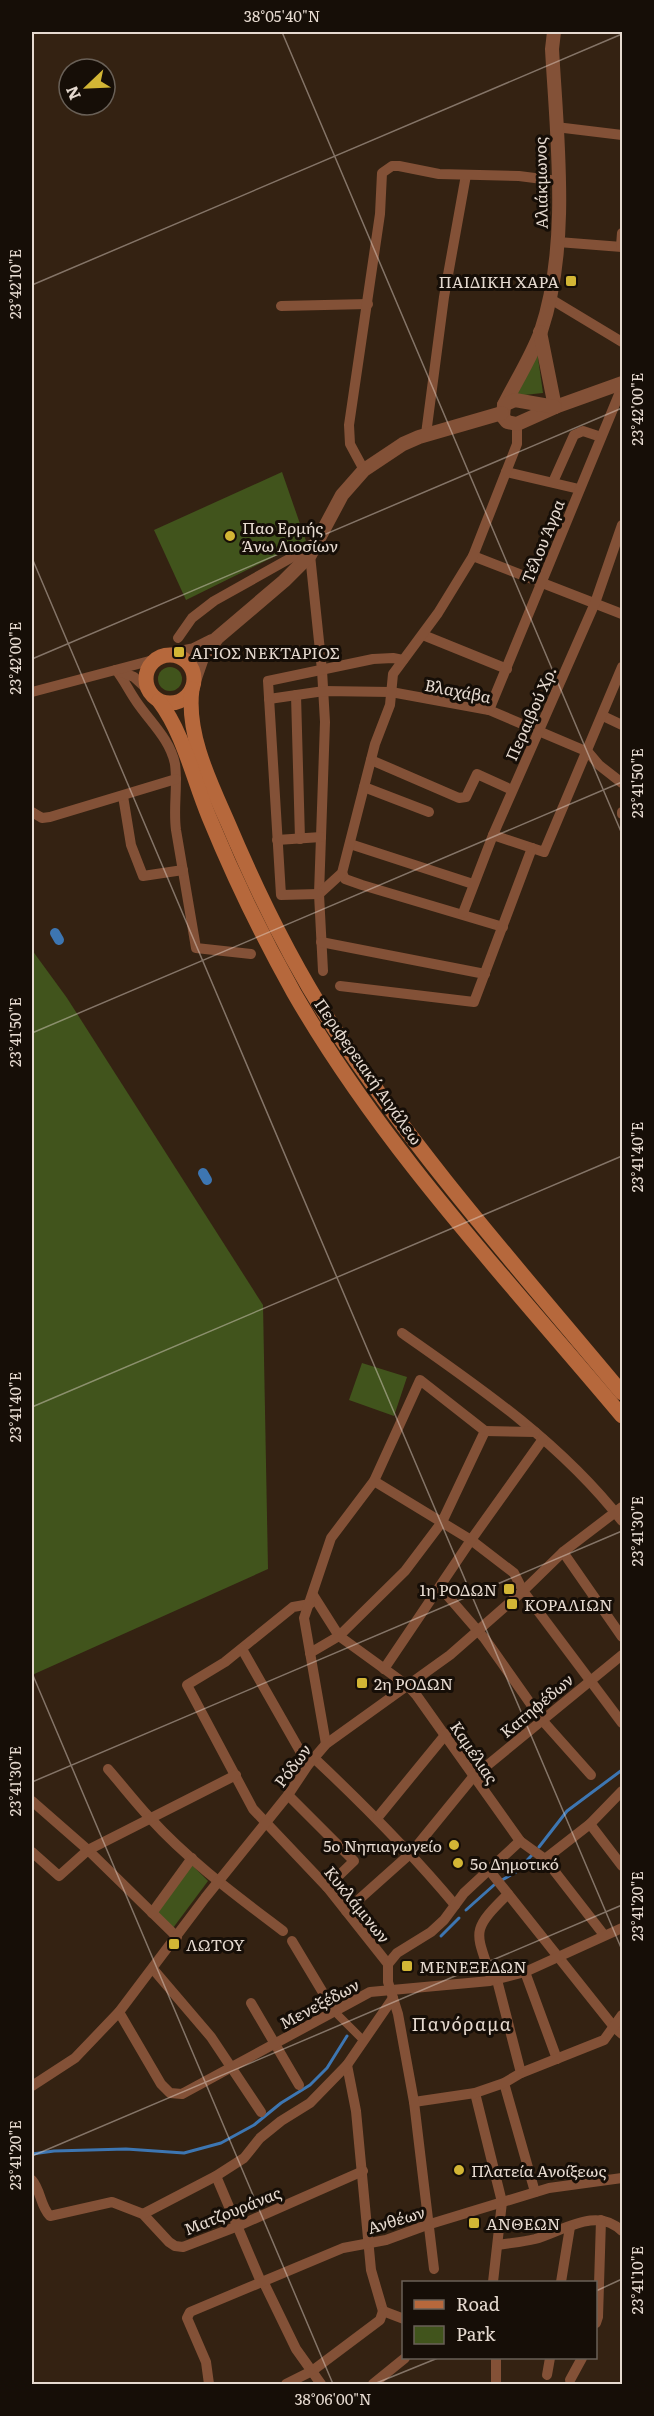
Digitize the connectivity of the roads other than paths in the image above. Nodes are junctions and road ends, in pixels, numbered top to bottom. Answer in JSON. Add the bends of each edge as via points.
{"nodes":[{"id":1,"x":554,"y":32,"type":"edge"},
{"id":2,"x":556,"y":127,"type":"junction"},
{"id":3,"x":622,"y":135,"type":"edge"},
{"id":4,"x":466,"y":175,"type":"junction"},
{"id":5,"x":558,"y":182,"type":"junction"},
{"id":6,"x":622,"y":233,"type":"edge"},
{"id":7,"x":558,"y":242,"type":"junction"},
{"id":8,"x":622,"y":247,"type":"edge"},
{"id":9,"x":549,"y":298,"type":"junction"},
{"id":10,"x":368,"y":304,"type":"junction"},
{"id":11,"x":281,"y":306,"type":"dead end"},
{"id":12,"x":540,"y":332,"type":"junction"},
{"id":13,"x":622,"y":342,"type":"edge"},
{"id":14,"x":621,"y":384,"type":"edge"},
{"id":15,"x":555,"y":407,"type":"junction"},
{"id":16,"x":503,"y":409,"type":"junction"},
{"id":17,"x":517,"y":424,"type":"junction"},
{"id":18,"x":426,"y":435,"type":"junction"},
{"id":19,"x":601,"y":437,"type":"junction"},
{"id":20,"x":364,"y":470,"type":"junction"},
{"id":21,"x":506,"y":472,"type":"junction"},
{"id":22,"x":553,"y":482,"type":"junction"},
{"id":23,"x":579,"y":489,"type":"junction"},
{"id":24,"x":622,"y":525,"type":"edge"},
{"id":25,"x":309,"y":555,"type":"junction"},
{"id":26,"x":473,"y":556,"type":"junction"},
{"id":27,"x":541,"y":582,"type":"junction"},
{"id":28,"x":595,"y":603,"type":"junction"},
{"id":29,"x":622,"y":614,"type":"edge"},
{"id":30,"x":423,"y":635,"type":"junction"},
{"id":31,"x":178,"y":638,"type":"dead end"},
{"id":32,"x":217,"y":638,"type":"junction"},
{"id":33,"x":163,"y":657,"type":"junction"},
{"id":34,"x":403,"y":660,"type":"junction"},
{"id":35,"x":622,"y":667,"type":"edge"},
{"id":36,"x":507,"y":669,"type":"junction"},
{"id":37,"x":116,"y":670,"type":"junction"},
{"id":38,"x":322,"y":670,"type":"junction"},
{"id":39,"x":193,"y":685,"type":"junction"},
{"id":40,"x":324,"y":691,"type":"junction"},
{"id":41,"x":32,"y":692,"type":"edge"},
{"id":42,"x":392,"y":692,"type":"junction"},
{"id":43,"x":154,"y":695,"type":"junction"},
{"id":44,"x":296,"y":695,"type":"junction"},
{"id":45,"x":269,"y":699,"type":"junction"},
{"id":46,"x":489,"y":710,"type":"junction"},
{"id":47,"x":603,"y":716,"type":"junction"},
{"id":48,"x":622,"y":725,"type":"edge"},
{"id":49,"x":538,"y":730,"type":"junction"},
{"id":50,"x":588,"y":752,"type":"junction"},
{"id":51,"x":371,"y":760,"type":"junction"},
{"id":52,"x":176,"y":779,"type":"junction"},
{"id":53,"x":622,"y":783,"type":"edge"},
{"id":54,"x":364,"y":787,"type":"junction"},
{"id":55,"x":512,"y":790,"type":"junction"},
{"id":56,"x":123,"y":796,"type":"junction"},
{"id":57,"x":32,"y":812,"type":"edge"},
{"id":58,"x":429,"y":812,"type":"dead end"},
{"id":59,"x":493,"y":835,"type":"junction"},
{"id":60,"x":321,"y":837,"type":"junction"},
{"id":61,"x":300,"y":839,"type":"junction"},
{"id":62,"x":277,"y":840,"type":"junction"},
{"id":63,"x":350,"y":844,"type":"junction"},
{"id":64,"x":532,"y":848,"type":"junction"},
{"id":65,"x":183,"y":870,"type":"junction"},
{"id":66,"x":342,"y":873,"type":"junction"},
{"id":67,"x":473,"y":884,"type":"junction"},
{"id":68,"x":319,"y":894,"type":"junction"},
{"id":69,"x":463,"y":913,"type":"junction"},
{"id":70,"x":504,"y":927,"type":"junction"},
{"id":71,"x":321,"y":942,"type":"junction"},
{"id":72,"x":251,"y":954,"type":"dead end"},
{"id":73,"x":323,"y":971,"type":"dead end"},
{"id":74,"x":486,"y":974,"type":"junction"},
{"id":75,"x":340,"y":986,"type":"dead end"},
{"id":76,"x":402,"y":1333,"type":"dead end"},
{"id":77,"x":622,"y":1393,"type":"edge"},
{"id":78,"x":622,"y":1416,"type":"edge"},
{"id":79,"x":485,"y":1431,"type":"junction"},
{"id":80,"x":539,"y":1436,"type":"junction"},
{"id":81,"x":374,"y":1481,"type":"junction"},
{"id":82,"x":619,"y":1510,"type":"edge"},
{"id":83,"x":622,"y":1521,"type":"edge"},
{"id":84,"x":442,"y":1522,"type":"junction"},
{"id":85,"x":471,"y":1539,"type":"junction"},
{"id":86,"x":563,"y":1552,"type":"junction"},
{"id":87,"x":440,"y":1587,"type":"junction"},
{"id":88,"x":523,"y":1591,"type":"junction"},
{"id":89,"x":311,"y":1600,"type":"junction"},
{"id":90,"x":478,"y":1631,"type":"junction"},
{"id":91,"x":339,"y":1636,"type":"junction"},
{"id":92,"x":622,"y":1636,"type":"edge"},
{"id":93,"x":242,"y":1649,"type":"junction"},
{"id":94,"x":310,"y":1653,"type":"junction"},
{"id":95,"x":622,"y":1655,"type":"edge"},
{"id":96,"x":384,"y":1669,"type":"junction"},
{"id":97,"x":589,"y":1680,"type":"junction"},
{"id":98,"x":408,"y":1686,"type":"junction"},
{"id":99,"x":542,"y":1719,"type":"junction"},
{"id":100,"x":622,"y":1723,"type":"edge"},
{"id":101,"x":446,"y":1734,"type":"junction"},
{"id":102,"x":326,"y":1744,"type":"junction"},
{"id":103,"x":311,"y":1762,"type":"junction"},
{"id":104,"x":108,"y":1768,"type":"dead end"},
{"id":105,"x":591,"y":1775,"type":"dead end"},
{"id":106,"x":236,"y":1776,"type":"junction"},
{"id":107,"x":473,"y":1777,"type":"junction"},
{"id":108,"x":622,"y":1791,"type":"edge"},
{"id":109,"x":288,"y":1795,"type":"junction"},
{"id":110,"x":34,"y":1808,"type":"edge"},
{"id":111,"x":378,"y":1817,"type":"junction"},
{"id":112,"x":150,"y":1819,"type":"junction"},
{"id":113,"x":265,"y":1822,"type":"junction"},
{"id":114,"x":590,"y":1824,"type":"junction"},
{"id":115,"x":520,"y":1841,"type":"junction"},
{"id":116,"x":88,"y":1850,"type":"junction"},
{"id":117,"x":32,"y":1852,"type":"edge"},
{"id":118,"x":411,"y":1853,"type":"junction"},
{"id":119,"x":192,"y":1858,"type":"junction"},
{"id":120,"x":545,"y":1859,"type":"junction"},
{"id":121,"x":622,"y":1866,"type":"edge"},
{"id":122,"x":489,"y":1870,"type":"junction"},
{"id":123,"x":219,"y":1882,"type":"junction"},
{"id":124,"x":327,"y":1887,"type":"junction"},
{"id":125,"x":508,"y":1894,"type":"junction"},
{"id":126,"x":456,"y":1905,"type":"junction"},
{"id":127,"x":346,"y":1911,"type":"junction"},
{"id":128,"x":152,"y":1913,"type":"junction"},
{"id":129,"x":622,"y":1928,"type":"edge"},
{"id":130,"x":283,"y":1931,"type":"dead end"},
{"id":131,"x":607,"y":1933,"type":"junction"},
{"id":132,"x":177,"y":1937,"type":"junction"},
{"id":133,"x":622,"y":1940,"type":"edge"},
{"id":134,"x":292,"y":1941,"type":"dead end"},
{"id":135,"x":559,"y":1957,"type":"junction"},
{"id":136,"x":388,"y":1964,"type":"junction"},
{"id":137,"x":153,"y":1969,"type":"junction"},
{"id":138,"x":525,"y":1972,"type":"junction"},
{"id":139,"x":495,"y":1980,"type":"junction"},
{"id":140,"x":392,"y":1994,"type":"junction"},
{"id":141,"x":251,"y":2003,"type":"dead end"},
{"id":142,"x":334,"y":2011,"type":"junction"},
{"id":143,"x":119,"y":2012,"type":"junction"},
{"id":144,"x":622,"y":2015,"type":"edge"},
{"id":145,"x":619,"y":2030,"type":"edge"},
{"id":146,"x":363,"y":2040,"type":"junction"},
{"id":147,"x":274,"y":2044,"type":"junction"},
{"id":148,"x":557,"y":2059,"type":"junction"},
{"id":149,"x":347,"y":2065,"type":"junction"},
{"id":150,"x":232,"y":2067,"type":"junction"},
{"id":151,"x":521,"y":2073,"type":"junction"},
{"id":152,"x":504,"y":2083,"type":"junction"},
{"id":153,"x":299,"y":2085,"type":"dead end"},
{"id":154,"x":32,"y":2086,"type":"edge"},
{"id":155,"x":475,"y":2093,"type":"junction"},
{"id":156,"x":414,"y":2102,"type":"junction"},
{"id":157,"x":261,"y":2112,"type":"dead end"},
{"id":158,"x":363,"y":2171,"type":"junction"},
{"id":159,"x":216,"y":2176,"type":"junction"},
{"id":160,"x":622,"y":2178,"type":"edge"},
{"id":161,"x":32,"y":2180,"type":"edge"},
{"id":162,"x":535,"y":2192,"type":"junction"},
{"id":163,"x":502,"y":2202,"type":"junction"},
{"id":164,"x":143,"y":2214,"type":"junction"},
{"id":165,"x":601,"y":2220,"type":"junction"},
{"id":166,"x":427,"y":2225,"type":"junction"},
{"id":167,"x":238,"y":2226,"type":"junction"},
{"id":168,"x":570,"y":2227,"type":"junction"},
{"id":169,"x":622,"y":2231,"type":"edge"},
{"id":170,"x":368,"y":2244,"type":"junction"},
{"id":171,"x":498,"y":2245,"type":"junction"},
{"id":172,"x":434,"y":2269,"type":"dead end"},
{"id":173,"x":262,"y":2281,"type":"junction"},
{"id":174,"x":493,"y":2281,"type":"edge"},
{"id":175,"x":561,"y":2281,"type":"edge"},
{"id":176,"x":383,"y":2311,"type":"junction"},
{"id":177,"x":402,"y":2318,"type":"edge"},
{"id":178,"x":597,"y":2320,"type":"edge"},
{"id":179,"x":404,"y":2359,"type":"edge"},
{"id":180,"x":496,"y":2359,"type":"edge"},
{"id":181,"x":550,"y":2359,"type":"edge"},
{"id":182,"x":581,"y":2359,"type":"edge"},
{"id":183,"x":312,"y":2371,"type":"junction"},
{"id":184,"x":547,"y":2375,"type":"dead end"},
{"id":185,"x":570,"y":2380,"type":"dead end"},
{"id":186,"x":209,"y":2385,"type":"edge"},
{"id":187,"x":286,"y":2385,"type":"edge"},
{"id":188,"x":321,"y":2385,"type":"edge"},
{"id":189,"x":373,"y":2385,"type":"edge"},
{"id":190,"x":496,"y":2385,"type":"edge"}],
"edges":[{"from":1,"to":2,"type":"street","name":"Αλιάκμωνος"},
{"from":2,"to":3,"type":"street"},
{"from":2,"to":5,"type":"street","name":"Αλιάκμωνος"},
{"from":4,"to":5,"type":"street","via":[[519,176]]},
{"from":4,"to":10,"type":"street","via":[[399,166],[382,172]]},
{"from":4,"to":18,"type":"street","via":[[444,297]]},
{"from":5,"to":7,"type":"street","name":"Αλιάκμωνος"},
{"from":6,"to":8,"type":"street"},
{"from":7,"to":8,"type":"street"},
{"from":7,"to":9,"type":"street","name":"Αλιάκμωνος"},
{"from":9,"to":12,"type":"street","name":"Αλιάκμωνος"},
{"from":9,"to":13,"type":"street"},
{"from":10,"to":11,"type":"street"},
{"from":10,"to":20,"type":"street","via":[[349,425],[350,444]]},
{"from":12,"to":15,"type":"street","name":"Αλιάκμωνος"},
{"from":12,"to":16,"type":"street","name":"Αλιάκμωνος"},
{"from":14,"to":15,"type":"street"},
{"from":14,"to":19,"type":"street","name":"Τέλου Άγρα"},
{"from":15,"to":16,"type":"street","via":[[515,400]]},
{"from":15,"to":17,"type":"street"},
{"from":16,"to":17,"type":"street","via":[[507,422]]},
{"from":16,"to":18,"type":"street"},
{"from":17,"to":21,"type":"street","via":[[517,444]]},
{"from":18,"to":20,"type":"street"},
{"from":19,"to":22,"type":"street","via":[[583,431],[574,435]]},
{"from":19,"to":23,"type":"street","name":"Τέλου Άγρα"},
{"from":20,"to":25,"type":"street","via":[[342,495]]},
{"from":21,"to":22,"type":"street"},
{"from":21,"to":26,"type":"street"},
{"from":22,"to":23,"type":"street"},
{"from":23,"to":27,"type":"street","name":"Τέλου Άγρα"},
{"from":24,"to":28,"type":"street","name":"Περαιβού Χρ."},
{"from":25,"to":31,"type":"street","via":[[296,555],[214,601],[192,618]]},
{"from":25,"to":32,"type":"street"},
{"from":25,"to":38,"type":"street"},
{"from":26,"to":27,"type":"street"},
{"from":26,"to":30,"type":"street"},
{"from":27,"to":28,"type":"street"},
{"from":27,"to":36,"type":"street","name":"Τέλου Άγρα"},
{"from":28,"to":29,"type":"street"},
{"from":28,"to":49,"type":"street","name":"Περαιβού Χρ."},
{"from":30,"to":34,"type":"street"},
{"from":30,"to":36,"type":"street"},
{"from":32,"to":33,"type":"street","via":[[194,650]]},
{"from":32,"to":39,"type":"street","via":[[202,658]]},
{"from":33,"to":37,"type":"street"},
{"from":33,"to":39,"type":"main road","via":[[184,660],[190,666]]},
{"from":33,"to":43,"type":"main road","via":[[151,664],[146,676]]},
{"from":34,"to":38,"type":"street","via":[[373,659]]},
{"from":34,"to":42,"type":"street","via":[[393,674]]},
{"from":35,"to":47,"type":"street"},
{"from":36,"to":46,"type":"street","name":"Τέλου Άγρα"},
{"from":37,"to":41,"type":"street"},
{"from":37,"to":43,"type":"street","via":[[134,677]]},
{"from":37,"to":52,"type":"street","via":[[167,743]]},
{"from":38,"to":40,"type":"street"},
{"from":38,"to":45,"type":"street","via":[[272,678],[268,681]]},
{"from":39,"to":43,"type":"main road","via":[[188,695],[174,703]]},
{"from":39,"to":77,"type":"main road","name":"Περιφερειακή Αιγάλεω","via":[[190,704],[194,731],[221,806],[264,902],[335,1030],[450,1187]]},
{"from":40,"to":42,"type":"street","name":"Βλαχάβα"},
{"from":40,"to":44,"type":"street","name":"Βλαχάβα"},
{"from":40,"to":60,"type":"street","via":[[326,750]]},
{"from":42,"to":46,"type":"street","name":"Βλαχάβα"},
{"from":42,"to":51,"type":"street"},
{"from":43,"to":78,"type":"main road","name":"Περιφερειακή Αιγάλεω","via":[[172,720],[245,898],[322,1038],[438,1197]]},
{"from":44,"to":45,"type":"street","name":"Βλαχάβα"},
{"from":44,"to":61,"type":"street"},
{"from":45,"to":62,"type":"street"},
{"from":46,"to":49,"type":"street","name":"Βλαχάβα"},
{"from":47,"to":48,"type":"street"},
{"from":47,"to":50,"type":"street"},
{"from":49,"to":50,"type":"street","name":"Βλαχάβα"},
{"from":49,"to":55,"type":"street","name":"Περαιβού Χρ."},
{"from":50,"to":53,"type":"street","name":"Βλαχάβα"},
{"from":50,"to":64,"type":"street","via":[[544,852]]},
{"from":51,"to":54,"type":"street"},
{"from":51,"to":55,"type":"street","via":[[459,798],[466,797],[477,774]]},
{"from":52,"to":56,"type":"street"},
{"from":52,"to":65,"type":"street","via":[[174,815]]},
{"from":54,"to":58,"type":"street"},
{"from":54,"to":63,"type":"street"},
{"from":55,"to":59,"type":"street","name":"Περαιβού Χρ."},
{"from":56,"to":57,"type":"street","via":[[50,817],[42,818]]},
{"from":56,"to":65,"type":"street","via":[[131,845],[143,876]]},
{"from":59,"to":64,"type":"street"},
{"from":59,"to":67,"type":"street","name":"Περαιβού Χρ."},
{"from":60,"to":61,"type":"street"},
{"from":60,"to":68,"type":"street"},
{"from":61,"to":62,"type":"street"},
{"from":62,"to":68,"type":"street","via":[[281,895]]},
{"from":63,"to":66,"type":"street"},
{"from":63,"to":67,"type":"street"},
{"from":64,"to":70,"type":"street"},
{"from":65,"to":72,"type":"street","via":[[196,948]]},
{"from":66,"to":68,"type":"street"},
{"from":66,"to":69,"type":"street","via":[[345,879],[362,885]]},
{"from":67,"to":69,"type":"street","name":"Περαιβού Χρ."},
{"from":68,"to":71,"type":"street"},
{"from":69,"to":70,"type":"street"},
{"from":70,"to":74,"type":"street"},
{"from":71,"to":73,"type":"street"},
{"from":71,"to":74,"type":"street"},
{"from":74,"to":75,"type":"street","via":[[474,1002]]},
{"from":76,"to":80,"type":"street","via":[[479,1387]]},
{"from":79,"to":80,"type":"street"},
{"from":79,"to":81,"type":"street","via":[[420,1380]]},
{"from":79,"to":84,"type":"street"},
{"from":80,"to":82,"type":"street"},
{"from":80,"to":85,"type":"street"},
{"from":81,"to":84,"type":"street"},
{"from":81,"to":89,"type":"street","via":[[332,1538]]},
{"from":82,"to":83,"type":"street"},
{"from":82,"to":86,"type":"street","name":"Ρόδων"},
{"from":84,"to":85,"type":"street"},
{"from":84,"to":91,"type":"street","via":[[405,1571]]},
{"from":85,"to":87,"type":"street"},
{"from":85,"to":88,"type":"street","via":[[514,1573]]},
{"from":86,"to":88,"type":"street","name":"Ρόδων"},
{"from":86,"to":92,"type":"street"},
{"from":87,"to":90,"type":"street"},
{"from":87,"to":96,"type":"street"},
{"from":88,"to":90,"type":"street","name":"Ρόδων"},
{"from":88,"to":97,"type":"street"},
{"from":89,"to":91,"type":"street","name":"Καμέλιας"},
{"from":89,"to":93,"type":"street","via":[[293,1608]]},
{"from":89,"to":94,"type":"street","via":[[304,1618]]},
{"from":90,"to":98,"type":"street","name":"Ρόδων"},
{"from":90,"to":99,"type":"street"},
{"from":91,"to":94,"type":"street"},
{"from":91,"to":96,"type":"street","name":"Καμέλιας"},
{"from":93,"to":103,"type":"street"},
{"from":93,"to":106,"type":"street","name":"Κυκλάμινων","via":[[187,1685]]},
{"from":94,"to":102,"type":"street"},
{"from":95,"to":97,"type":"street","name":"Κατηφέδων"},
{"from":96,"to":98,"type":"street","name":"Καμέλιας"},
{"from":97,"to":99,"type":"street","name":"Κατηφέδων"},
{"from":97,"to":100,"type":"street"},
{"from":98,"to":101,"type":"street","name":"Καμέλιας"},
{"from":98,"to":102,"type":"street","name":"Ρόδων"},
{"from":99,"to":105,"type":"street"},
{"from":99,"to":107,"type":"street","name":"Κατηφέδων"},
{"from":101,"to":107,"type":"street","name":"Καμέλιας"},
{"from":101,"to":111,"type":"street"},
{"from":102,"to":103,"type":"street","name":"Ρόδων"},
{"from":103,"to":109,"type":"street","name":"Ρόδων"},
{"from":103,"to":111,"type":"street"},
{"from":104,"to":112,"type":"street"},
{"from":106,"to":112,"type":"street"},
{"from":106,"to":113,"type":"street","name":"Κυκλάμινων","via":[[253,1809]]},
{"from":107,"to":115,"type":"street","name":"Καμέλιας"},
{"from":107,"to":118,"type":"street","name":"Κατηφέδων"},
{"from":108,"to":114,"type":"street"},
{"from":109,"to":113,"type":"street","name":"Ρόδων"},
{"from":109,"to":124,"type":"street","via":[[354,1861]]},
{"from":110,"to":116,"type":"street"},
{"from":111,"to":118,"type":"street"},
{"from":112,"to":116,"type":"street"},
{"from":112,"to":119,"type":"street"},
{"from":113,"to":123,"type":"street","name":"Ρόδων"},
{"from":113,"to":124,"type":"street","name":"Κυκλάμινων"},
{"from":114,"to":120,"type":"street"},
{"from":114,"to":121,"type":"street"},
{"from":115,"to":120,"type":"street","name":"Καμέλιας"},
{"from":115,"to":122,"type":"street"},
{"from":116,"to":117,"type":"street","via":[[59,1876]]},
{"from":116,"to":128,"type":"street"},
{"from":118,"to":126,"type":"street"},
{"from":118,"to":127,"type":"street","name":"Κατηφέδων"},
{"from":119,"to":123,"type":"street"},
{"from":119,"to":128,"type":"street"},
{"from":120,"to":131,"type":"street","name":"Καμέλιας"},
{"from":122,"to":125,"type":"street"},
{"from":122,"to":126,"type":"street"},
{"from":123,"to":130,"type":"street"},
{"from":123,"to":132,"type":"street","name":"Ρόδων"},
{"from":124,"to":127,"type":"street","name":"Κυκλάμινων"},
{"from":125,"to":135,"type":"street"},
{"from":125,"to":139,"type":"street","via":[[485,1916],[478,1934]]},
{"from":126,"to":136,"type":"street","via":[[438,1926],[397,1953]]},
{"from":127,"to":136,"type":"street","name":"Κυκλάμινων"},
{"from":128,"to":132,"type":"street"},
{"from":129,"to":131,"type":"street","name":"Μενεξέδων"},
{"from":131,"to":133,"type":"street","name":"Καμέλιας"},
{"from":131,"to":135,"type":"street","name":"Μενεξέδων"},
{"from":132,"to":137,"type":"street","name":"Ρόδων"},
{"from":134,"to":142,"type":"street"},
{"from":135,"to":138,"type":"street","name":"Μενεξέδων"},
{"from":135,"to":145,"type":"street"},
{"from":136,"to":140,"type":"street"},
{"from":137,"to":143,"type":"street","name":"Ρόδων"},
{"from":137,"to":150,"type":"street"},
{"from":138,"to":139,"type":"street","name":"Μενεξέδων"},
{"from":138,"to":148,"type":"street"},
{"from":139,"to":140,"type":"street","name":"Μενεξέδων"},
{"from":139,"to":151,"type":"street"},
{"from":140,"to":142,"type":"street","name":"Μενεξέδων","via":[[370,1992]]},
{"from":140,"to":146,"type":"street"},
{"from":140,"to":156,"type":"street"},
{"from":141,"to":147,"type":"street"},
{"from":142,"to":146,"type":"street"},
{"from":142,"to":147,"type":"street","name":"Μενεξέδων"},
{"from":143,"to":150,"type":"street","name":"Μενεξέδων","via":[[170,2093],[182,2094]]},
{"from":143,"to":154,"type":"street","name":"Ρόδων","via":[[75,2058]]},
{"from":144,"to":145,"type":"street"},
{"from":145,"to":148,"type":"street"},
{"from":146,"to":149,"type":"street"},
{"from":147,"to":150,"type":"street","name":"Μενεξέδων"},
{"from":147,"to":153,"type":"street"},
{"from":148,"to":151,"type":"street"},
{"from":149,"to":158,"type":"street"},
{"from":149,"to":159,"type":"street","via":[[310,2103],[281,2121],[244,2158]]},
{"from":150,"to":157,"type":"street"},
{"from":151,"to":152,"type":"street"},
{"from":152,"to":155,"type":"street"},
{"from":152,"to":162,"type":"street"},
{"from":155,"to":156,"type":"street"},
{"from":155,"to":163,"type":"street"},
{"from":156,"to":166,"type":"street"},
{"from":158,"to":167,"type":"street","name":"Ματζουράνας"},
{"from":158,"to":170,"type":"street"},
{"from":159,"to":164,"type":"street"},
{"from":159,"to":167,"type":"street"},
{"from":160,"to":162,"type":"street","name":"Ανθέων"},
{"from":161,"to":164,"type":"street","name":"Ματζουράνας","via":[[50,2216],[112,2202]]},
{"from":162,"to":163,"type":"street","name":"Ανθέων"},
{"from":163,"to":166,"type":"street","name":"Ανθέων"},
{"from":163,"to":171,"type":"street"},
{"from":164,"to":167,"type":"street","name":"Ματζουράνας","via":[[175,2246],[183,2247]]},
{"from":165,"to":168,"type":"street"},
{"from":165,"to":169,"type":"street","via":[[614,2222]]},
{"from":165,"to":178,"type":"street"},
{"from":166,"to":170,"type":"street","name":"Ανθέων"},
{"from":166,"to":172,"type":"street"},
{"from":167,"to":173,"type":"street"},
{"from":168,"to":171,"type":"street","via":[[535,2239]]},
{"from":168,"to":175,"type":"street"},
{"from":170,"to":173,"type":"street","name":"Ανθέων","via":[[343,2248]]},
{"from":170,"to":176,"type":"street"},
{"from":171,"to":174,"type":"street"},
{"from":173,"to":183,"type":"street","via":[[291,2341]]},
{"from":173,"to":186,"type":"street","name":"Ανθέων","via":[[187,2315],[206,2362]]},
{"from":176,"to":177,"type":"street"},
{"from":176,"to":183,"type":"street","via":[[380,2320]]},
{"from":179,"to":189,"type":"street"},
{"from":180,"to":190,"type":"street"},
{"from":181,"to":184,"type":"street"},
{"from":182,"to":185,"type":"street"},
{"from":183,"to":187,"type":"street"},
{"from":183,"to":188,"type":"street"}]}
